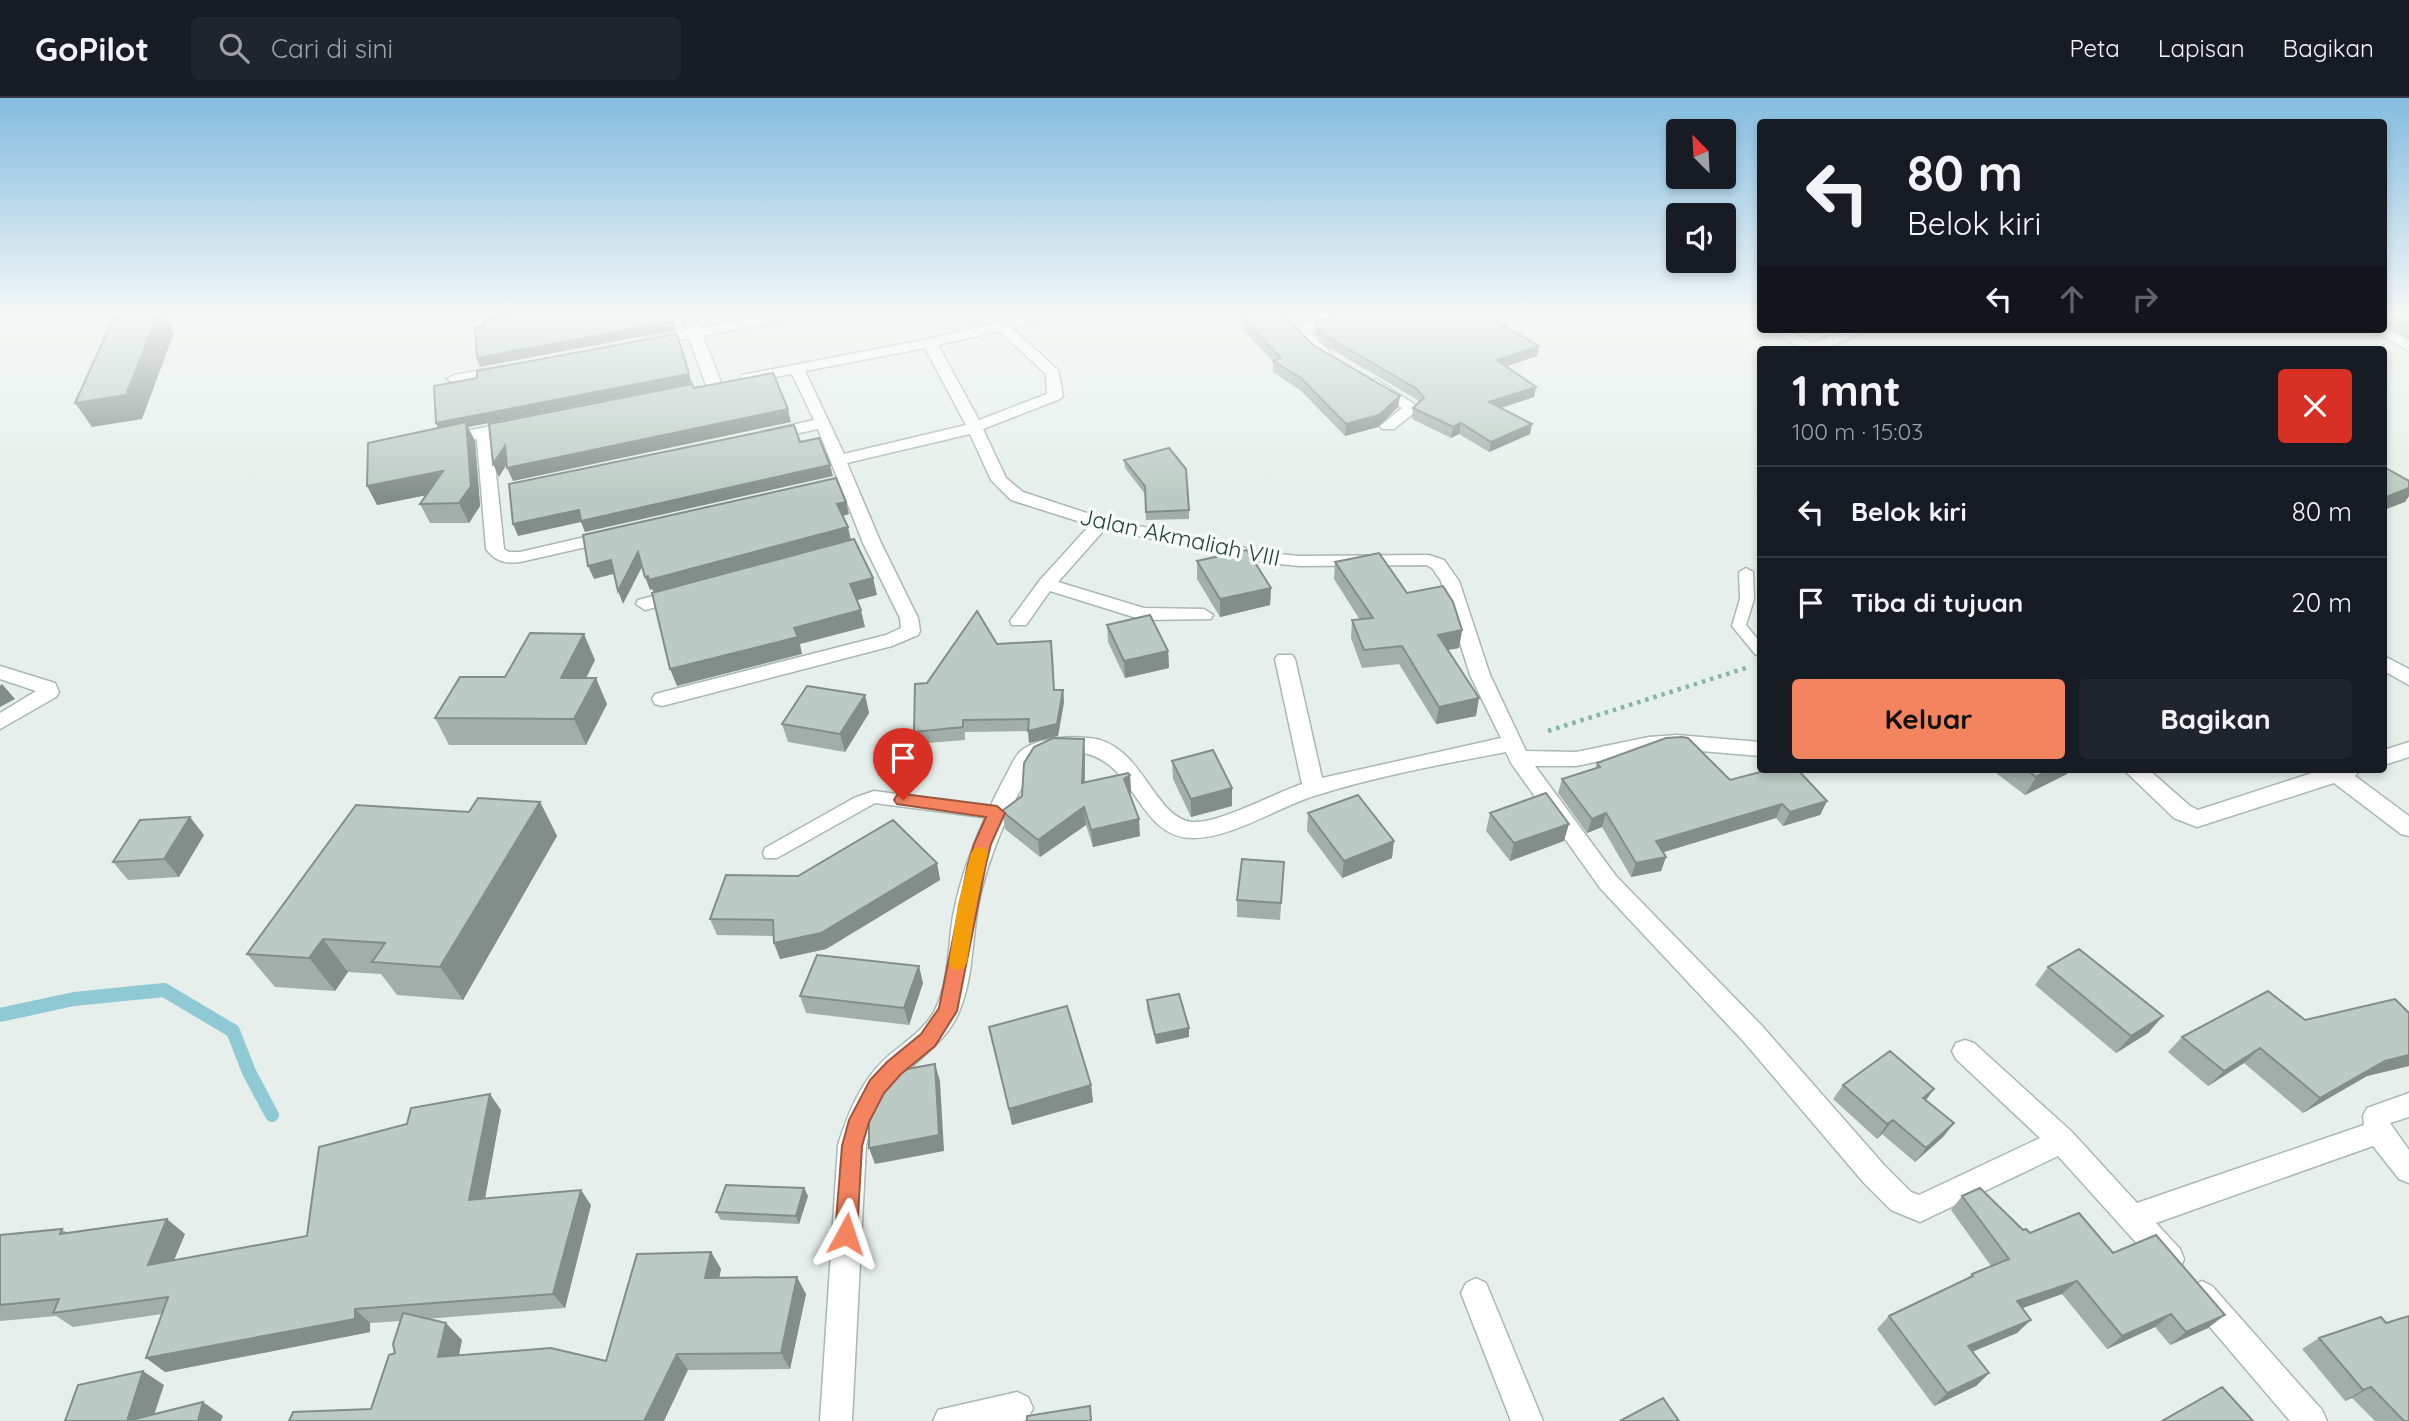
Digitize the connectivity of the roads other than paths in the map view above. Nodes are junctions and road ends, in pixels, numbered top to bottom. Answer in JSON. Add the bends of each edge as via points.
{"nodes":[{"id":1,"x":483,"y":374,"type":"edge"},
{"id":2,"x":714,"y":374,"type":"edge"},
{"id":3,"x":772,"y":374,"type":"edge"},
{"id":4,"x":798,"y":374,"type":"edge"},
{"id":5,"x":946,"y":374,"type":"edge"},
{"id":6,"x":1054,"y":374,"type":"edge"},
{"id":7,"x":1358,"y":374,"type":"edge"},
{"id":8,"x":454,"y":379,"type":"edge"},
{"id":9,"x":538,"y":421,"type":"edge"},
{"id":10,"x":823,"y":423,"type":"junction"},
{"id":11,"x":1388,"y":426,"type":"dead end"},
{"id":12,"x":975,"y":428,"type":"junction"},
{"id":13,"x":484,"y":432,"type":"junction"},
{"id":14,"x":757,"y":437,"type":"edge"},
{"id":15,"x":432,"y":442,"type":"edge"},
{"id":16,"x":838,"y":460,"type":"junction"},
{"id":17,"x":1101,"y":523,"type":"junction"},
{"id":18,"x":625,"y":533,"type":"edge"},
{"id":19,"x":1746,"y":572,"type":"dead end"},
{"id":20,"x":1045,"y":584,"type":"junction"},
{"id":21,"x":698,"y":590,"type":"edge"},
{"id":22,"x":645,"y":604,"type":"dead end"},
{"id":23,"x":1204,"y":615,"type":"dead end"},
{"id":24,"x":1019,"y":621,"type":"dead end"},
{"id":25,"x":1757,"y":647,"type":"edge"},
{"id":26,"x":1285,"y":659,"type":"dead end"},
{"id":27,"x":2387,"y":664,"type":"edge"},
{"id":28,"x":0,"y":672,"type":"edge"},
{"id":29,"x":2409,"y":678,"type":"edge"},
{"id":30,"x":662,"y":699,"type":"dead end"},
{"id":31,"x":0,"y":722,"type":"edge"},
{"id":32,"x":2409,"y":748,"type":"edge"},
{"id":33,"x":1757,"y":749,"type":"edge"},
{"id":34,"x":1516,"y":750,"type":"junction"},
{"id":35,"x":2387,"y":757,"type":"edge"},
{"id":36,"x":2138,"y":773,"type":"edge"},
{"id":37,"x":2334,"y":773,"type":"edge"},
{"id":38,"x":2342,"y":773,"type":"edge"},
{"id":39,"x":1314,"y":788,"type":"junction"},
{"id":40,"x":997,"y":813,"type":"junction"},
{"id":41,"x":2409,"y":828,"type":"edge"},
{"id":42,"x":771,"y":853,"type":"dead end"},
{"id":43,"x":1965,"y":1051,"type":"dead end"},
{"id":44,"x":2409,"y":1105,"type":"edge"},
{"id":45,"x":2379,"y":1132,"type":"junction"},
{"id":46,"x":2062,"y":1141,"type":"junction"},
{"id":47,"x":2409,"y":1170,"type":"edge"},
{"id":48,"x":2134,"y":1217,"type":"junction"},
{"id":49,"x":1476,"y":1293,"type":"dead end"},
{"id":50,"x":1017,"y":1408,"type":"dead end"},
{"id":51,"x":836,"y":1421,"type":"edge"},
{"id":52,"x":949,"y":1421,"type":"edge"},
{"id":53,"x":1527,"y":1421,"type":"edge"},
{"id":54,"x":2311,"y":1421,"type":"edge"}],
"edges":[{"from":1,"to":8,"type":"street"},
{"from":2,"to":3,"type":"street","via":[[719,384]]},
{"from":4,"to":10,"type":"street"},
{"from":5,"to":12,"type":"street","name":"Jalan Akmaliah VIII"},
{"from":6,"to":12,"type":"street","via":[[1055,396]]},
{"from":7,"to":11,"type":"street","via":[[1412,408]]},
{"from":9,"to":13,"type":"street"},
{"from":10,"to":14,"type":"street"},
{"from":10,"to":16,"type":"street"},
{"from":12,"to":16,"type":"street"},
{"from":12,"to":17,"type":"street","name":"Jalan Akmaliah VIII","via":[[1005,488]]},
{"from":13,"to":15,"type":"street"},
{"from":13,"to":18,"type":"street","via":[[497,492],[495,549],[503,557]]},
{"from":16,"to":30,"type":"street","via":[[865,544],[909,618],[911,631]]},
{"from":17,"to":20,"type":"street"},
{"from":17,"to":34,"type":"street","name":"Jalan Akmaliah VIII","via":[[1269,558],[1429,560],[1438,564],[1450,581],[1480,676]]},
{"from":19,"to":25,"type":"lane","via":[[1747,599],[1739,626]]},
{"from":20,"to":23,"type":"street","via":[[1143,614]]},
{"from":20,"to":24,"type":"street"},
{"from":21,"to":22,"type":"street"},
{"from":26,"to":39,"type":"street"},
{"from":27,"to":29,"type":"street"},
{"from":28,"to":31,"type":"street","via":[[49,692]]},
{"from":32,"to":35,"type":"street"},
{"from":33,"to":34,"type":"street","via":[[1677,742],[1576,759]]},
{"from":34,"to":39,"type":"street","via":[[1420,761]]},
{"from":34,"to":46,"type":"street","via":[[1608,882],[1753,1034],[1902,1201],[1920,1209]]},
{"from":36,"to":37,"type":"street","via":[[2182,812],[2197,819]]},
{"from":38,"to":41,"type":"street"},
{"from":39,"to":40,"type":"street","via":[[1237,821],[1191,830],[1157,810],[1113,754],[1099,746],[1077,743],[1037,750],[1027,757]]},
{"from":40,"to":42,"type":"lane","via":[[874,797]]},
{"from":40,"to":51,"type":"street","via":[[982,844],[967,904],[948,1011],[928,1040],[877,1086],[855,1133]]},
{"from":43,"to":46,"type":"street"},
{"from":44,"to":45,"type":"street","via":[[2376,1116]]},
{"from":45,"to":47,"type":"street"},
{"from":45,"to":48,"type":"street"},
{"from":46,"to":48,"type":"street"},
{"from":48,"to":54,"type":"street"},
{"from":49,"to":53,"type":"street"},
{"from":50,"to":52,"type":"street"}]}
